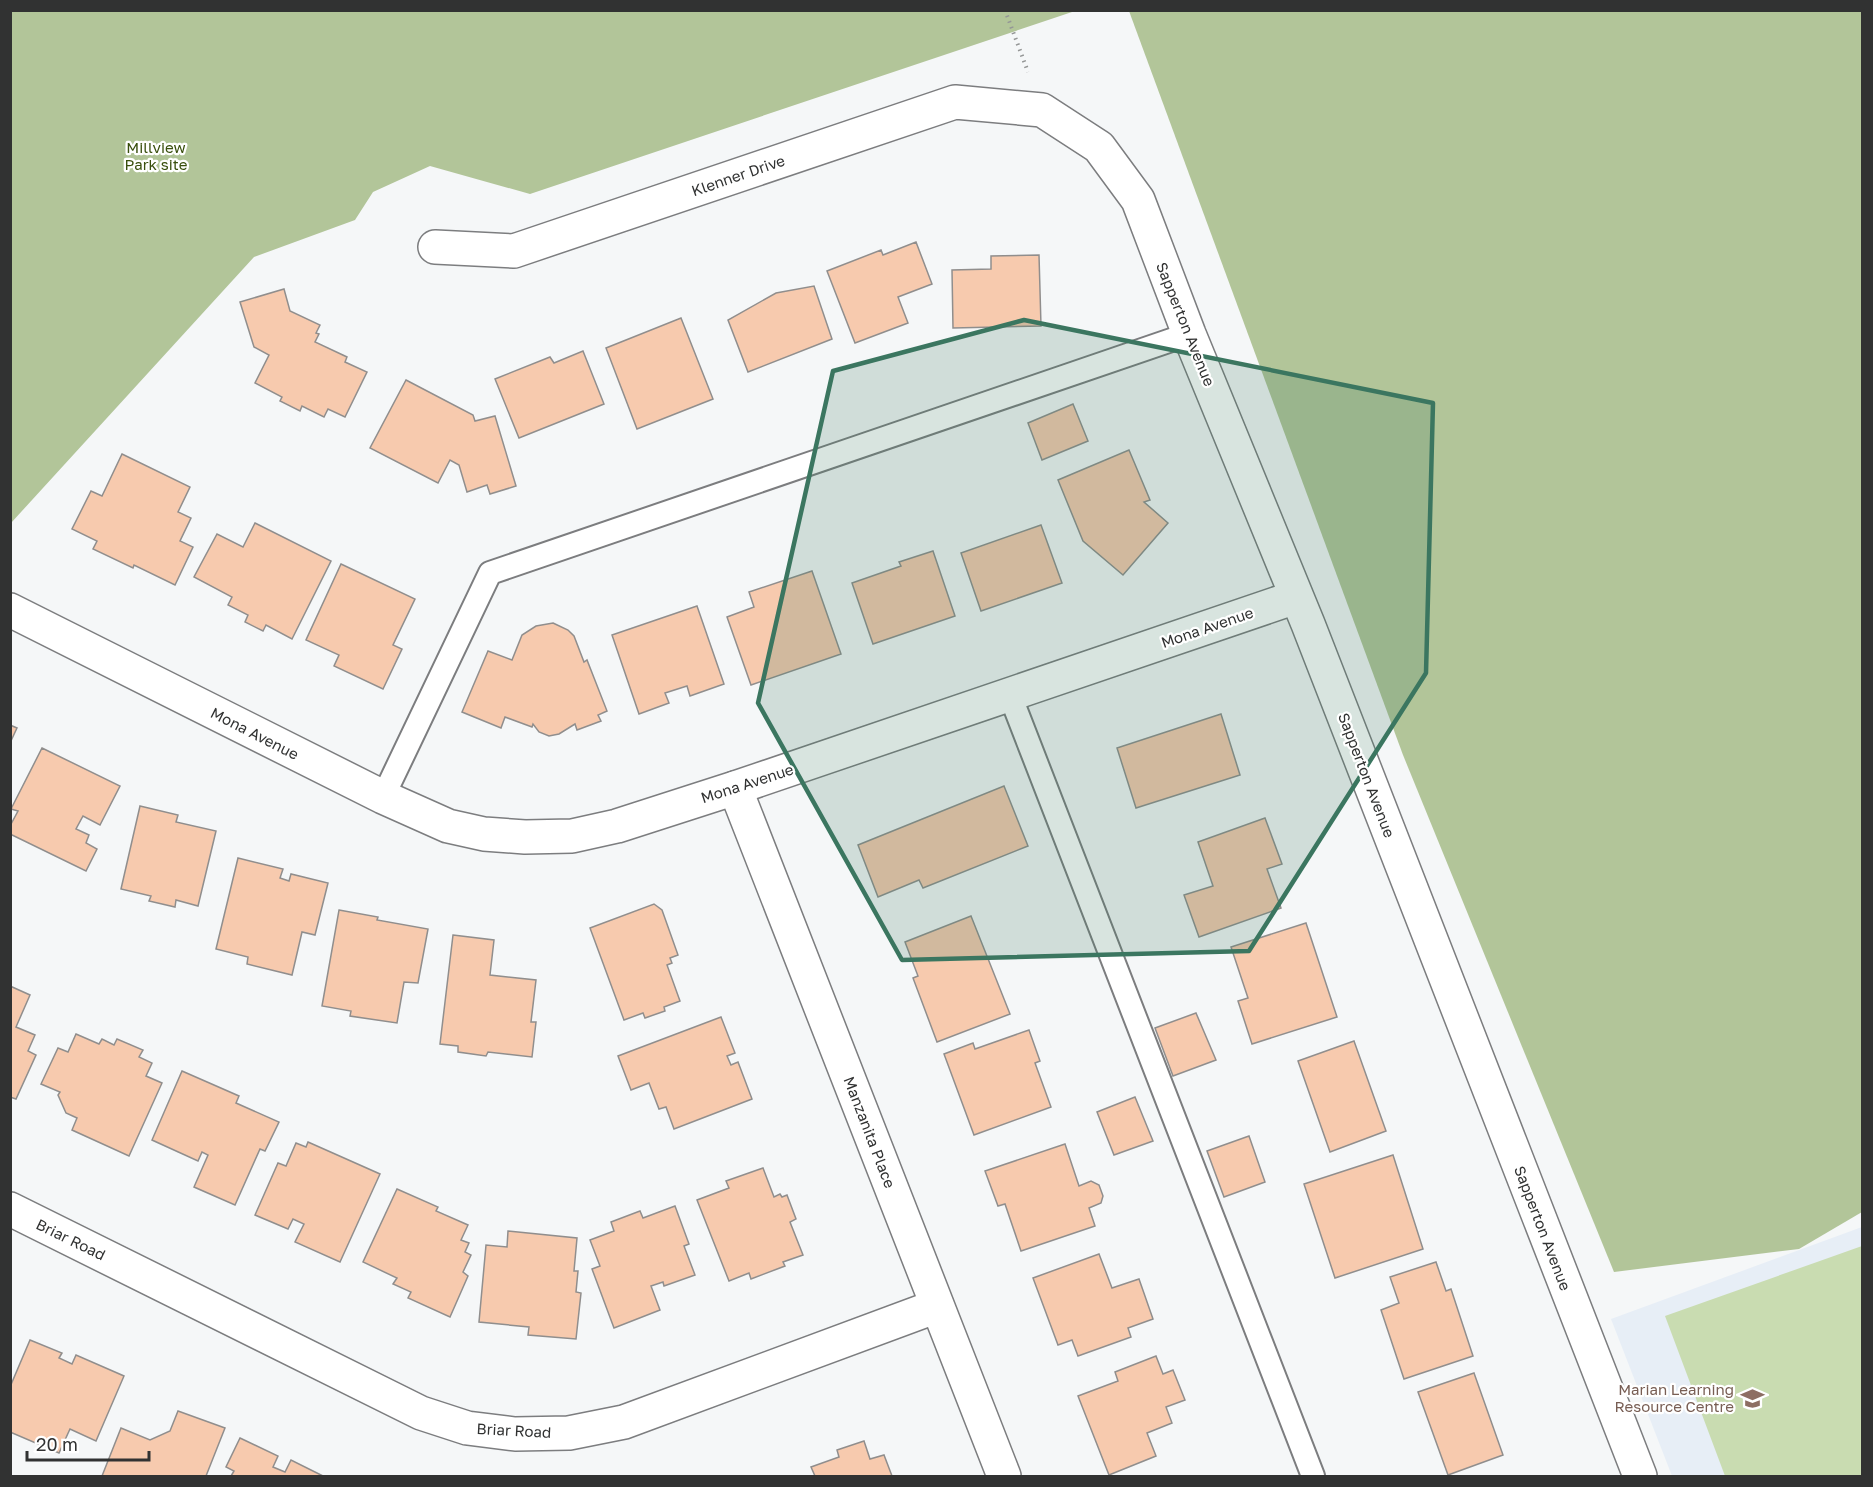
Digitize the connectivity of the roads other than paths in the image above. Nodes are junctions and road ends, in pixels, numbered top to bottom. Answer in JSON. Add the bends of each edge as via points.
{"nodes":[{"id":1,"x":1042,"y":110,"type":"joint"},
{"id":2,"x":435,"y":247,"type":"dead end"},
{"id":3,"x":1189,"y":334,"type":"junction"},
{"id":4,"x":1296,"y":597,"type":"junction"},
{"id":5,"x":10,"y":610,"type":"edge"},
{"id":6,"x":1010,"y":695,"type":"junction"},
{"id":7,"x":735,"y":788,"type":"junction"},
{"id":8,"x":383,"y":797,"type":"junction"},
{"id":9,"x":10,"y":1209,"type":"edge"},
{"id":10,"x":938,"y":1306,"type":"junction"},
{"id":11,"x":1004,"y":1476,"type":"edge"},
{"id":12,"x":1313,"y":1476,"type":"edge"},
{"id":13,"x":1640,"y":1476,"type":"edge"}],
"edges":[{"from":1,"to":2,"type":"street","name":"Klenner Drive","via":[[955,102],[514,251]]},
{"from":1,"to":3,"type":"street","name":"Sapperton Avenue","via":[[1099,147],[1138,200]]},
{"from":3,"to":4,"type":"street","name":"Sapperton Avenue"},
{"from":3,"to":8,"type":"lane","via":[[490,573]]},
{"from":4,"to":6,"type":"street","name":"Mona Avenue"},
{"from":4,"to":13,"type":"street","name":"Sapperton Avenue"},
{"from":5,"to":8,"type":"street","name":"Mona Avenue"},
{"from":6,"to":7,"type":"street","name":"Mona Avenue"},
{"from":6,"to":12,"type":"lane"},
{"from":7,"to":8,"type":"street","name":"Mona Avenue","via":[[617,826],[572,836],[484,834],[448,825]]},
{"from":7,"to":10,"type":"street","name":"Manzanita Place"},
{"from":9,"to":10,"type":"street","name":"Briar Road","via":[[421,1413],[467,1428],[515,1434],[569,1433],[624,1422]]},
{"from":10,"to":11,"type":"street","name":"Manzanita Place"}]}
